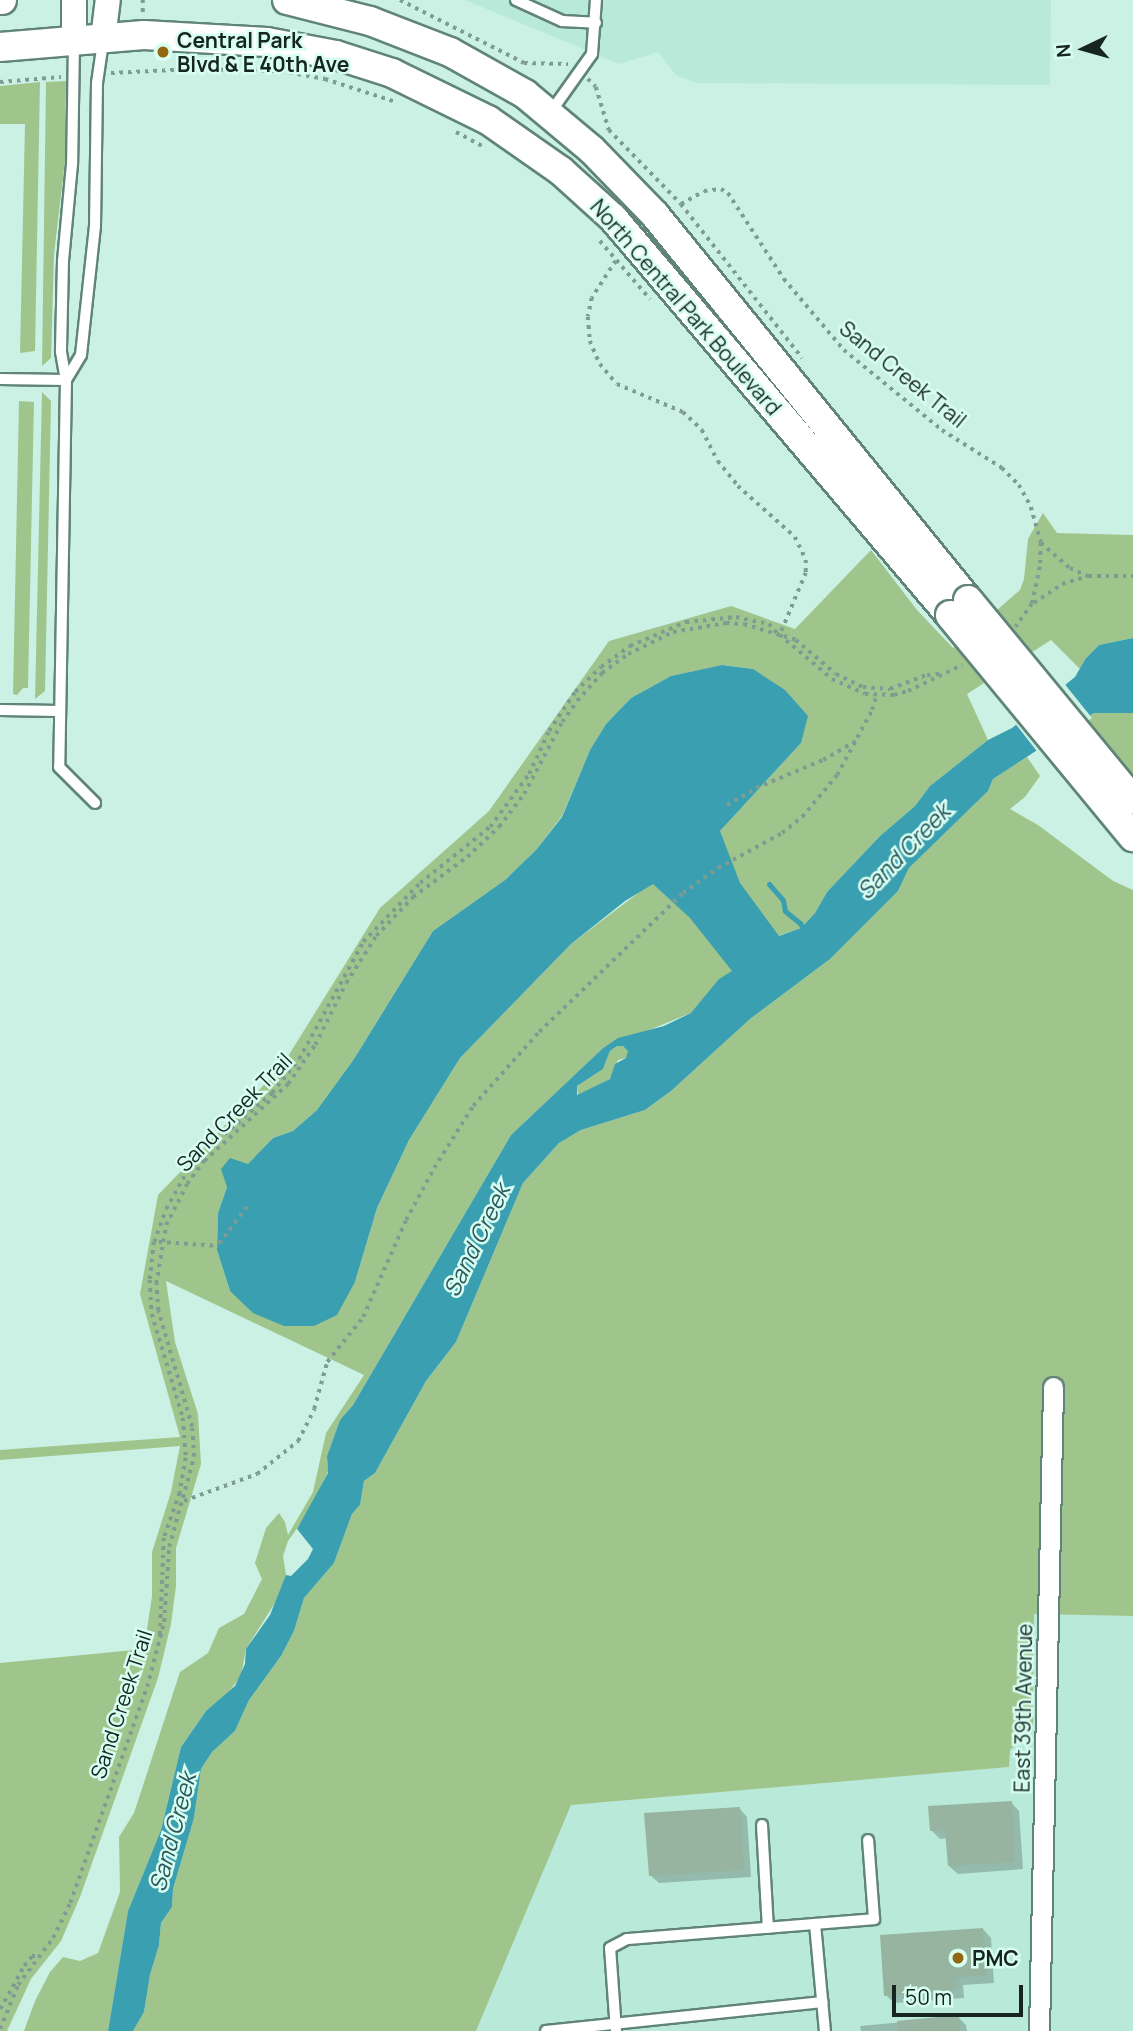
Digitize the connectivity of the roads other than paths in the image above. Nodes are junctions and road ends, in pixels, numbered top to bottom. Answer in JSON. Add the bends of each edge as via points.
{"nodes":[{"id":1,"x":74,"y":0,"type":"edge"},
{"id":2,"x":108,"y":0,"type":"edge"},
{"id":3,"x":287,"y":0,"type":"edge"},
{"id":4,"x":516,"y":0,"type":"edge"},
{"id":5,"x":596,"y":0,"type":"edge"},
{"id":6,"x":596,"y":23,"type":"junction"},
{"id":7,"x":103,"y":39,"type":"junction"},
{"id":8,"x":74,"y":41,"type":"junction"},
{"id":9,"x":0,"y":47,"type":"edge"},
{"id":10,"x":550,"y":114,"type":"junction"},
{"id":11,"x":0,"y":379,"type":"edge"},
{"id":12,"x":66,"y":380,"type":"junction"},
{"id":13,"x":959,"y":608,"type":"junction"},
{"id":14,"x":0,"y":710,"type":"edge"},
{"id":15,"x":60,"y":711,"type":"junction"},
{"id":16,"x":1133,"y":800,"type":"edge"},
{"id":17,"x":95,"y":803,"type":"dead end"},
{"id":18,"x":1133,"y":837,"type":"edge"},
{"id":19,"x":1053,"y":1387,"type":"dead end"},
{"id":20,"x":762,"y":1825,"type":"dead end"},
{"id":21,"x":868,"y":1840,"type":"dead end"},
{"id":22,"x":815,"y":1924,"type":"junction"},
{"id":23,"x":768,"y":1928,"type":"junction"},
{"id":24,"x":822,"y":2002,"type":"junction"},
{"id":25,"x":616,"y":2027,"type":"edge"},
{"id":26,"x":546,"y":2031,"type":"edge"},
{"id":27,"x":825,"y":2031,"type":"edge"},
{"id":28,"x":1039,"y":2031,"type":"edge"}],
"edges":[{"from":1,"to":8,"type":"street"},
{"from":2,"to":7,"type":"street"},
{"from":3,"to":10,"type":"main road","name":"North Central Park Boulevard","via":[[370,21],[427,42],[492,74]]},
{"from":4,"to":6,"type":"lane","via":[[562,21]]},
{"from":5,"to":6,"type":"lane"},
{"from":6,"to":10,"type":"lane","via":[[589,61]]},
{"from":7,"to":8,"type":"main road","name":"North Central Park Boulevard"},
{"from":7,"to":12,"type":"lane","via":[[97,83],[95,226],[81,355]]},
{"from":7,"to":13,"type":"main road","name":"North Central Park Boulevard","via":[[144,35],[225,38],[336,55],[419,84],[527,144],[613,218]]},
{"from":8,"to":9,"type":"main road","name":"North Central Park Boulevard"},
{"from":8,"to":12,"type":"lane","via":[[61,352]]},
{"from":10,"to":13,"type":"main road","name":"North Central Park Boulevard","via":[[615,171],[655,215]]},
{"from":11,"to":12,"type":"lane"},
{"from":12,"to":15,"type":"lane"},
{"from":13,"to":16,"type":"main road","name":"North Central Park Boulevard","bridge":true},
{"from":13,"to":18,"type":"main road","name":"North Central Park Boulevard","bridge":true},
{"from":14,"to":15,"type":"lane"},
{"from":15,"to":17,"type":"lane","via":[[59,767]]},
{"from":19,"to":28,"type":"street","name":"East 39th Avenue"},
{"from":20,"to":23,"type":"lane"},
{"from":21,"to":22,"type":"lane","via":[[874,1919]]},
{"from":22,"to":23,"type":"lane"},
{"from":22,"to":24,"type":"lane"},
{"from":23,"to":25,"type":"lane","via":[[627,1939],[610,1948]]},
{"from":24,"to":25,"type":"lane"},
{"from":24,"to":27,"type":"lane"},
{"from":25,"to":26,"type":"lane"}]}
